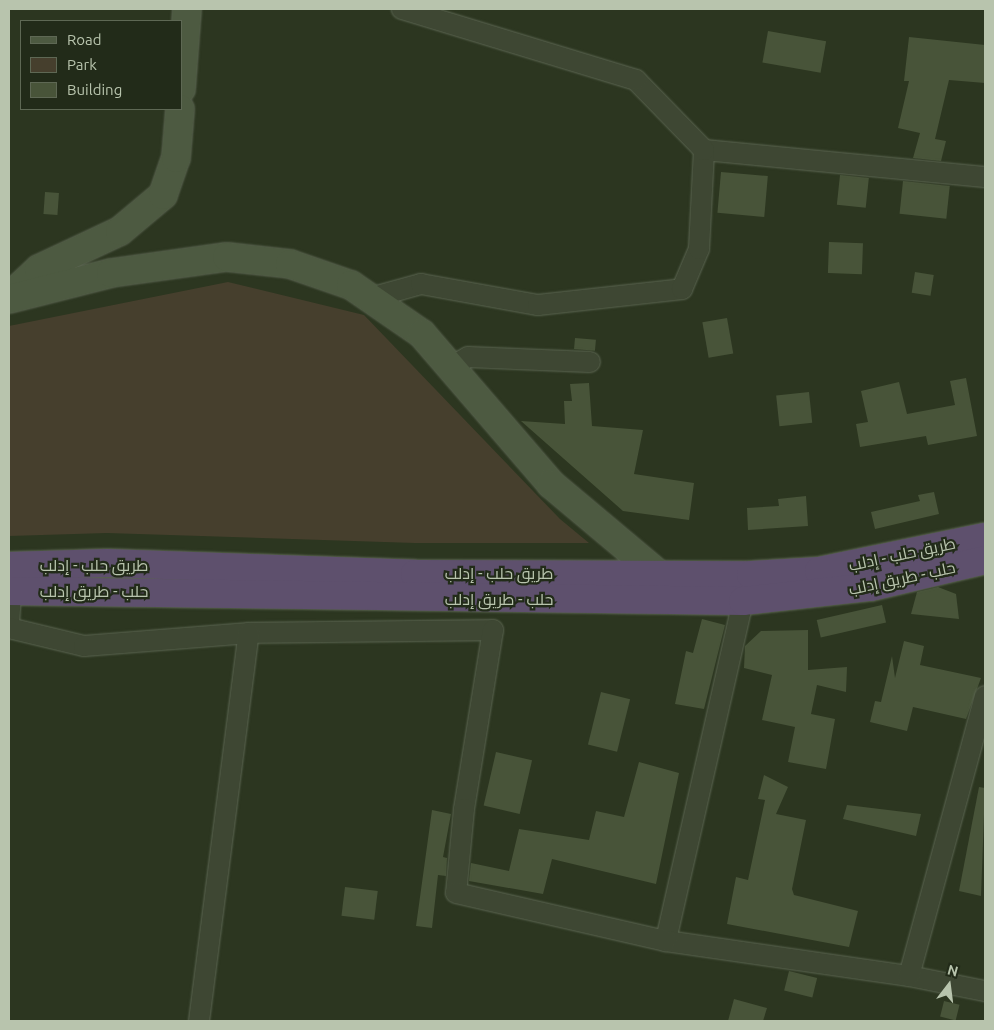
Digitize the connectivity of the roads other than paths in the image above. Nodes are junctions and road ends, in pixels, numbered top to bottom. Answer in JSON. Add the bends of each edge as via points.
{"nodes":[{"id":1,"x":187,"y":9,"type":"edge"},
{"id":2,"x":402,"y":9,"type":"edge"},
{"id":3,"x":182,"y":76,"type":"edge"},
{"id":4,"x":180,"y":110,"type":"edge"},
{"id":5,"x":704,"y":150,"type":"junction"},
{"id":6,"x":985,"y":176,"type":"edge"},
{"id":7,"x":374,"y":297,"type":"junction"},
{"id":8,"x":9,"y":298,"type":"edge"},
{"id":9,"x":590,"y":362,"type":"dead end"},
{"id":10,"x":452,"y":366,"type":"junction"},
{"id":11,"x":985,"y":537,"type":"edge"},
{"id":12,"x":985,"y":560,"type":"edge"},
{"id":13,"x":657,"y":573,"type":"junction"},
{"id":14,"x":9,"y":583,"type":"edge"},
{"id":15,"x":743,"y":601,"type":"junction"},
{"id":16,"x":9,"y":623,"type":"edge"},
{"id":17,"x":9,"y":628,"type":"edge"},
{"id":18,"x":249,"y":633,"type":"junction"},
{"id":19,"x":985,"y":696,"type":"edge"},
{"id":20,"x":982,"y":723,"type":"edge"},
{"id":21,"x":666,"y":941,"type":"junction"},
{"id":22,"x":909,"y":976,"type":"junction"},
{"id":23,"x":985,"y":991,"type":"edge"},
{"id":24,"x":199,"y":1021,"type":"edge"}],
"edges":[{"from":1,"to":3,"type":"street"},
{"from":2,"to":5,"type":"street","via":[[636,80]]},
{"from":4,"to":8,"type":"street","via":[[176,158],[164,195],[120,231],[39,269]]},
{"from":5,"to":6,"type":"street"},
{"from":5,"to":7,"type":"street","via":[[699,249],[682,289],[538,305],[421,284]]},
{"from":7,"to":8,"type":"street","via":[[290,264],[228,257],[112,273]]},
{"from":7,"to":10,"type":"street"},
{"from":9,"to":10,"type":"street","via":[[468,357]]},
{"from":10,"to":13,"type":"street","via":[[551,484]]},
{"from":11,"to":13,"type":"highway","name":"طريق حلب - إدلب","via":[[819,571]]},
{"from":12,"to":15,"type":"highway","name":"حلب - طريق إدلب","via":[[870,587]]},
{"from":13,"to":14,"type":"highway","name":"طريق حلب - إدلب","via":[[414,574],[107,563]]},
{"from":14,"to":15,"type":"highway","name":"حلب - طريق إدلب"},
{"from":14,"to":16,"type":"street"},
{"from":15,"to":21,"type":"street"},
{"from":17,"to":18,"type":"street","via":[[84,646]]},
{"from":18,"to":21,"type":"street","via":[[493,630],[464,809],[456,893]]},
{"from":18,"to":24,"type":"street"},
{"from":19,"to":20,"type":"street"},
{"from":20,"to":22,"type":"street"},
{"from":21,"to":22,"type":"street"},
{"from":22,"to":23,"type":"street"}]}
